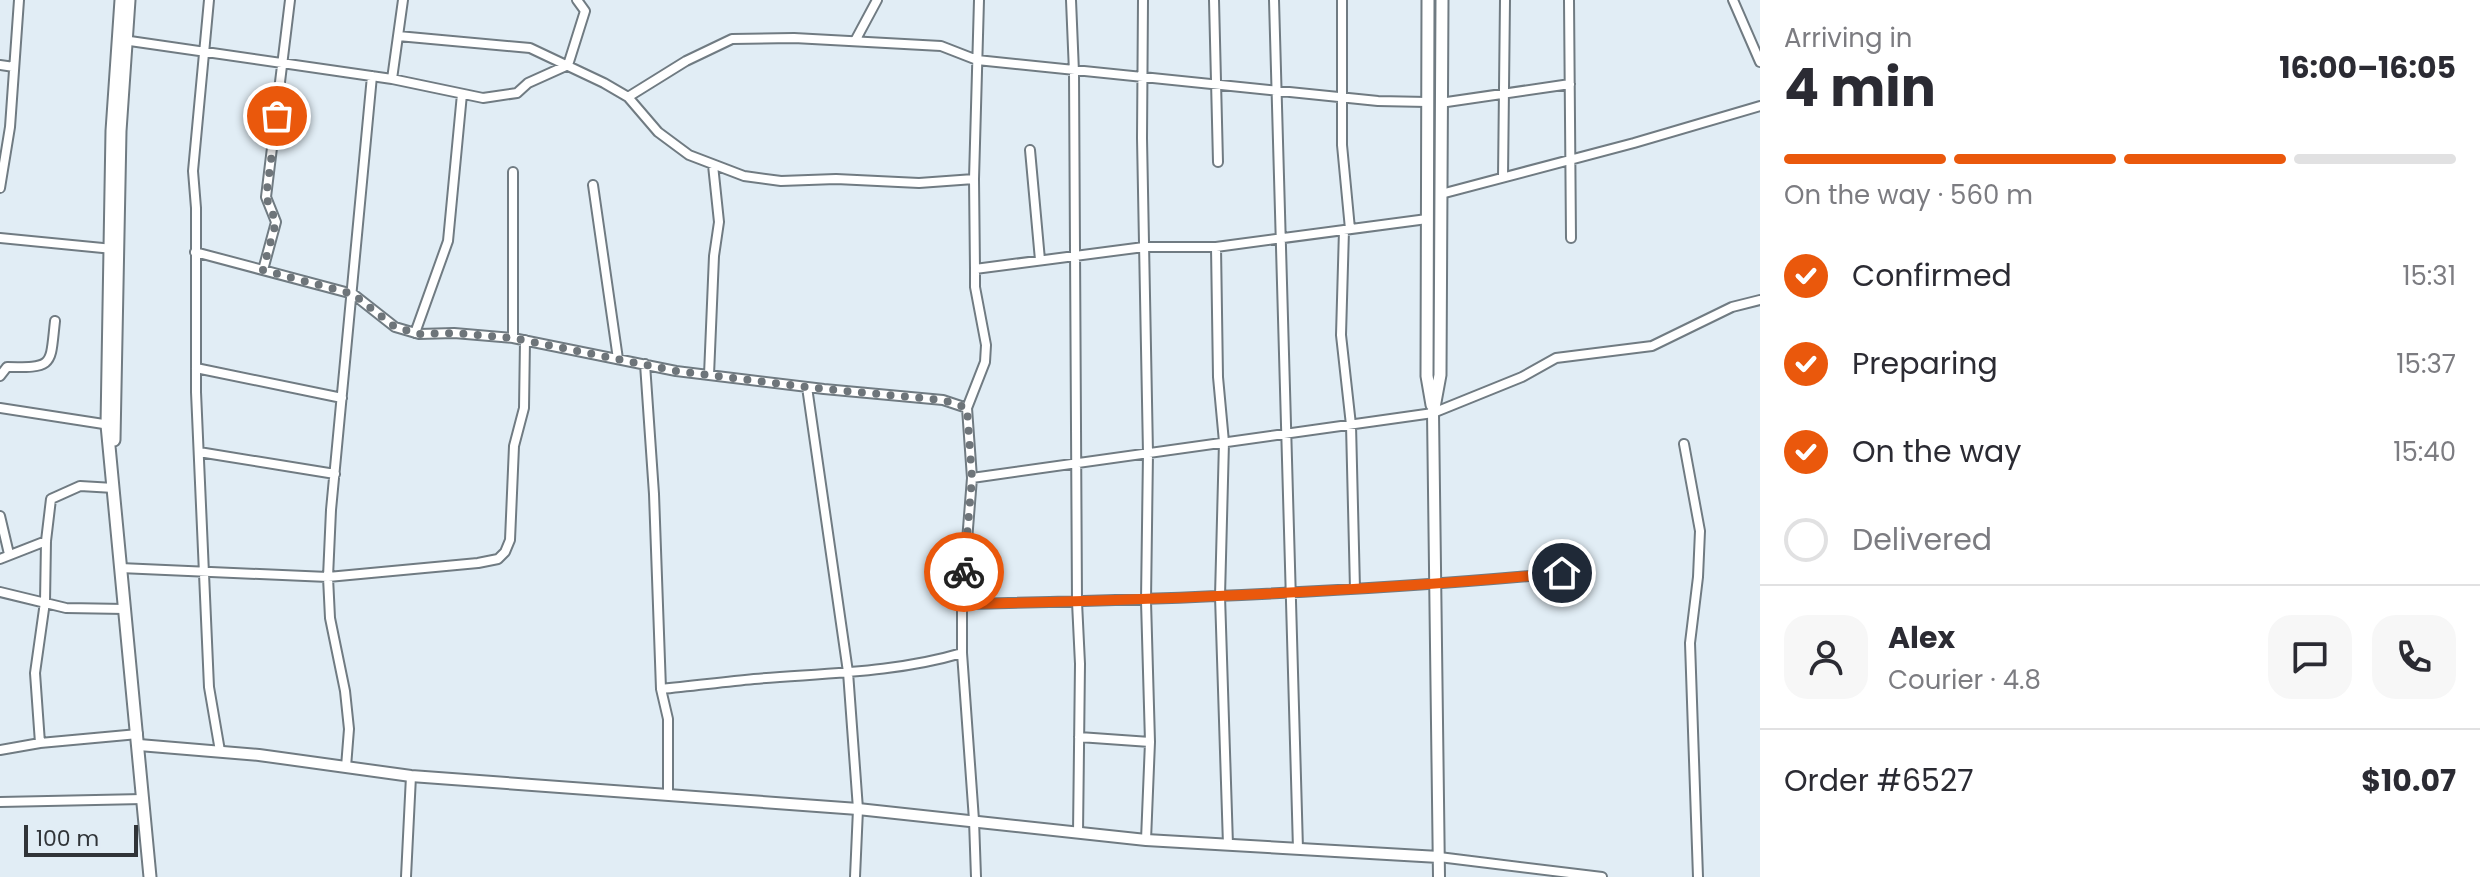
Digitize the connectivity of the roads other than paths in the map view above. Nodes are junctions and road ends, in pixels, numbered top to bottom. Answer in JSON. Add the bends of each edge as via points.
{"nodes":[{"id":1,"x":19,"y":0,"type":"edge"},
{"id":2,"x":121,"y":0,"type":"edge"},
{"id":3,"x":129,"y":0,"type":"edge"},
{"id":4,"x":209,"y":0,"type":"edge"},
{"id":5,"x":290,"y":0,"type":"edge"},
{"id":6,"x":403,"y":0,"type":"edge"},
{"id":7,"x":577,"y":0,"type":"edge"},
{"id":8,"x":877,"y":0,"type":"edge"},
{"id":9,"x":979,"y":0,"type":"edge"},
{"id":10,"x":1071,"y":0,"type":"edge"},
{"id":11,"x":1143,"y":0,"type":"edge"},
{"id":12,"x":1214,"y":0,"type":"edge"},
{"id":13,"x":1274,"y":0,"type":"edge"},
{"id":14,"x":1342,"y":0,"type":"edge"},
{"id":15,"x":1428,"y":0,"type":"edge"},
{"id":16,"x":1442,"y":0,"type":"edge"},
{"id":17,"x":1505,"y":0,"type":"edge"},
{"id":18,"x":1569,"y":0,"type":"edge"},
{"id":19,"x":1733,"y":0,"type":"edge"},
{"id":20,"x":398,"y":36,"type":"junction"},
{"id":21,"x":123,"y":40,"type":"junction"},
{"id":22,"x":855,"y":41,"type":"junction"},
{"id":23,"x":203,"y":50,"type":"junction"},
{"id":24,"x":977,"y":60,"type":"junction"},
{"id":25,"x":1760,"y":62,"type":"edge"},
{"id":26,"x":284,"y":63,"type":"junction"},
{"id":27,"x":0,"y":65,"type":"edge"},
{"id":28,"x":568,"y":65,"type":"junction"},
{"id":29,"x":14,"y":67,"type":"junction"},
{"id":30,"x":1074,"y":72,"type":"junction"},
{"id":31,"x":372,"y":76,"type":"junction"},
{"id":32,"x":1142,"y":77,"type":"junction"},
{"id":33,"x":392,"y":79,"type":"junction"},
{"id":34,"x":1570,"y":84,"type":"junction"},
{"id":35,"x":1218,"y":85,"type":"junction"},
{"id":36,"x":1276,"y":90,"type":"junction"},
{"id":37,"x":1506,"y":93,"type":"junction"},
{"id":38,"x":462,"y":94,"type":"junction"},
{"id":39,"x":628,"y":97,"type":"junction"},
{"id":40,"x":1343,"y":97,"type":"junction"},
{"id":41,"x":1427,"y":102,"type":"junction"},
{"id":42,"x":1440,"y":103,"type":"junction"},
{"id":43,"x":1760,"y":106,"type":"edge"},
{"id":44,"x":5,"y":127,"type":"edge"},
{"id":45,"x":1030,"y":150,"type":"dead end"},
{"id":46,"x":1571,"y":159,"type":"junction"},
{"id":47,"x":1218,"y":162,"type":"dead end"},
{"id":48,"x":713,"y":165,"type":"junction"},
{"id":49,"x":513,"y":172,"type":"dead end"},
{"id":50,"x":1503,"y":177,"type":"junction"},
{"id":51,"x":1,"y":178,"type":"edge"},
{"id":52,"x":974,"y":179,"type":"junction"},
{"id":53,"x":593,"y":185,"type":"dead end"},
{"id":54,"x":0,"y":188,"type":"edge"},
{"id":55,"x":1441,"y":194,"type":"junction"},
{"id":56,"x":1427,"y":219,"type":"junction"},
{"id":57,"x":1347,"y":230,"type":"junction"},
{"id":58,"x":0,"y":238,"type":"edge"},
{"id":59,"x":1571,"y":238,"type":"dead end"},
{"id":60,"x":1281,"y":240,"type":"junction"},
{"id":61,"x":1144,"y":247,"type":"junction"},
{"id":62,"x":1216,"y":247,"type":"junction"},
{"id":63,"x":114,"y":249,"type":"junction"},
{"id":64,"x":195,"y":252,"type":"junction"},
{"id":65,"x":1074,"y":256,"type":"junction"},
{"id":66,"x":1040,"y":260,"type":"junction"},
{"id":67,"x":975,"y":269,"type":"junction"},
{"id":68,"x":263,"y":270,"type":"junction"},
{"id":69,"x":353,"y":294,"type":"junction"},
{"id":70,"x":1760,"y":300,"type":"edge"},
{"id":71,"x":55,"y":321,"type":"dead end"},
{"id":72,"x":415,"y":333,"type":"junction"},
{"id":73,"x":513,"y":338,"type":"junction"},
{"id":74,"x":525,"y":340,"type":"junction"},
{"id":75,"x":618,"y":359,"type":"junction"},
{"id":76,"x":645,"y":364,"type":"junction"},
{"id":77,"x":196,"y":368,"type":"junction"},
{"id":78,"x":709,"y":375,"type":"junction"},
{"id":79,"x":0,"y":376,"type":"edge"},
{"id":80,"x":807,"y":387,"type":"junction"},
{"id":81,"x":342,"y":398,"type":"junction"},
{"id":82,"x":0,"y":408,"type":"edge"},
{"id":83,"x":967,"y":408,"type":"junction"},
{"id":84,"x":1433,"y":413,"type":"junction"},
{"id":85,"x":111,"y":425,"type":"junction"},
{"id":86,"x":1351,"y":425,"type":"junction"},
{"id":87,"x":1286,"y":434,"type":"junction"},
{"id":88,"x":1224,"y":442,"type":"junction"},
{"id":89,"x":1684,"y":444,"type":"dead end"},
{"id":90,"x":199,"y":452,"type":"junction"},
{"id":91,"x":1148,"y":453,"type":"junction"},
{"id":92,"x":1077,"y":463,"type":"junction"},
{"id":93,"x":335,"y":474,"type":"junction"},
{"id":94,"x":972,"y":478,"type":"junction"},
{"id":95,"x":114,"y":488,"type":"junction"},
{"id":96,"x":0,"y":516,"type":"edge"},
{"id":97,"x":46,"y":541,"type":"junction"},
{"id":98,"x":4,"y":557,"type":"edge"},
{"id":99,"x":120,"y":568,"type":"junction"},
{"id":100,"x":206,"y":570,"type":"junction"},
{"id":101,"x":1562,"y":573,"type":"dead end"},
{"id":102,"x":328,"y":577,"type":"junction"},
{"id":103,"x":1437,"y":585,"type":"junction"},
{"id":104,"x":1355,"y":589,"type":"junction"},
{"id":105,"x":0,"y":592,"type":"edge"},
{"id":106,"x":1291,"y":592,"type":"junction"},
{"id":107,"x":1220,"y":596,"type":"junction"},
{"id":108,"x":1146,"y":601,"type":"junction"},
{"id":109,"x":45,"y":602,"type":"junction"},
{"id":110,"x":1077,"y":602,"type":"junction"},
{"id":111,"x":962,"y":604,"type":"junction"},
{"id":112,"x":125,"y":609,"type":"junction"},
{"id":113,"x":962,"y":653,"type":"junction"},
{"id":114,"x":848,"y":672,"type":"junction"},
{"id":115,"x":661,"y":689,"type":"junction"},
{"id":116,"x":1079,"y":737,"type":"junction"},
{"id":117,"x":138,"y":739,"type":"junction"},
{"id":118,"x":1150,"y":742,"type":"junction"},
{"id":119,"x":40,"y":743,"type":"junction"},
{"id":120,"x":0,"y":750,"type":"edge"},
{"id":121,"x":220,"y":751,"type":"junction"},
{"id":122,"x":346,"y":767,"type":"junction"},
{"id":123,"x":411,"y":776,"type":"junction"},
{"id":124,"x":668,"y":795,"type":"junction"},
{"id":125,"x":143,"y":799,"type":"junction"},
{"id":126,"x":0,"y":802,"type":"edge"},
{"id":127,"x":858,"y":809,"type":"junction"},
{"id":128,"x":974,"y":820,"type":"junction"},
{"id":129,"x":1078,"y":833,"type":"junction"},
{"id":130,"x":1146,"y":840,"type":"junction"},
{"id":131,"x":1228,"y":845,"type":"junction"},
{"id":132,"x":1298,"y":849,"type":"junction"},
{"id":133,"x":1439,"y":857,"type":"junction"},
{"id":134,"x":150,"y":877,"type":"edge"},
{"id":135,"x":406,"y":877,"type":"edge"},
{"id":136,"x":855,"y":877,"type":"edge"},
{"id":137,"x":976,"y":877,"type":"edge"},
{"id":138,"x":1439,"y":877,"type":"edge"},
{"id":139,"x":1602,"y":877,"type":"edge"},
{"id":140,"x":1698,"y":877,"type":"edge"}],
"edges":[{"from":1,"to":29,"type":"street"},
{"from":2,"to":21,"type":"main road"},
{"from":3,"to":21,"type":"main road"},
{"from":4,"to":23,"type":"street"},
{"from":5,"to":26,"type":"street"},
{"from":6,"to":20,"type":"street"},
{"from":7,"to":28,"type":"street","via":[[585,11]]},
{"from":8,"to":22,"type":"street"},
{"from":9,"to":24,"type":"street"},
{"from":10,"to":30,"type":"street"},
{"from":11,"to":32,"type":"street"},
{"from":12,"to":35,"type":"street"},
{"from":13,"to":36,"type":"street"},
{"from":14,"to":40,"type":"street"},
{"from":15,"to":41,"type":"main road"},
{"from":16,"to":42,"type":"main road"},
{"from":17,"to":37,"type":"street"},
{"from":18,"to":34,"type":"street"},
{"from":19,"to":25,"type":"street"},
{"from":20,"to":28,"type":"street","via":[[530,48]]},
{"from":20,"to":33,"type":"street"},
{"from":21,"to":23,"type":"street"},
{"from":21,"to":63,"type":"main road","via":[[112,131]]},
{"from":22,"to":24,"type":"street","via":[[941,46]]},
{"from":22,"to":39,"type":"street","via":[[732,39]]},
{"from":23,"to":26,"type":"street"},
{"from":23,"to":64,"type":"street","via":[[193,171]]},
{"from":24,"to":30,"type":"street"},
{"from":24,"to":52,"type":"street"},
{"from":26,"to":31,"type":"street"},
{"from":26,"to":68,"type":"street","via":[[266,197],[276,222]]},
{"from":27,"to":29,"type":"street"},
{"from":28,"to":38,"type":"street","via":[[517,93],[483,98]]},
{"from":28,"to":39,"type":"street"},
{"from":29,"to":44,"type":"street"},
{"from":30,"to":32,"type":"street"},
{"from":30,"to":65,"type":"street"},
{"from":31,"to":33,"type":"street"},
{"from":31,"to":69,"type":"street"},
{"from":32,"to":35,"type":"street"},
{"from":32,"to":61,"type":"street"},
{"from":33,"to":38,"type":"street"},
{"from":34,"to":37,"type":"street"},
{"from":34,"to":46,"type":"street"},
{"from":35,"to":36,"type":"street"},
{"from":35,"to":47,"type":"street"},
{"from":36,"to":40,"type":"street"},
{"from":36,"to":60,"type":"street"},
{"from":37,"to":42,"type":"street"},
{"from":37,"to":50,"type":"street"},
{"from":38,"to":72,"type":"street","via":[[448,241]]},
{"from":39,"to":48,"type":"street","via":[[658,132]]},
{"from":40,"to":41,"type":"street"},
{"from":40,"to":57,"type":"street"},
{"from":41,"to":56,"type":"main road"},
{"from":42,"to":55,"type":"main road"},
{"from":43,"to":46,"type":"street"},
{"from":44,"to":51,"type":"street"},
{"from":45,"to":66,"type":"street"},
{"from":46,"to":50,"type":"street"},
{"from":46,"to":59,"type":"street"},
{"from":48,"to":52,"type":"street","via":[[781,181]]},
{"from":48,"to":78,"type":"street","via":[[719,222]]},
{"from":49,"to":73,"type":"street"},
{"from":50,"to":55,"type":"street"},
{"from":51,"to":54,"type":"street"},
{"from":52,"to":67,"type":"street"},
{"from":53,"to":75,"type":"street"},
{"from":55,"to":84,"type":"main road","via":[[1440,375]]},
{"from":56,"to":57,"type":"street"},
{"from":56,"to":84,"type":"main road","via":[[1427,376]]},
{"from":57,"to":60,"type":"street"},
{"from":57,"to":86,"type":"street","via":[[1341,335]]},
{"from":58,"to":63,"type":"street"},
{"from":60,"to":62,"type":"street"},
{"from":60,"to":87,"type":"street"},
{"from":61,"to":62,"type":"street"},
{"from":61,"to":65,"type":"street"},
{"from":61,"to":91,"type":"street"},
{"from":62,"to":88,"type":"street"},
{"from":63,"to":85,"type":"main road"},
{"from":64,"to":68,"type":"street"},
{"from":64,"to":77,"type":"street"},
{"from":65,"to":66,"type":"street"},
{"from":65,"to":92,"type":"street"},
{"from":66,"to":67,"type":"street"},
{"from":67,"to":83,"type":"street","via":[[986,345]]},
{"from":68,"to":69,"type":"street"},
{"from":69,"to":72,"type":"street","via":[[395,327]]},
{"from":69,"to":81,"type":"street"},
{"from":70,"to":84,"type":"street","via":[[1732,307],[1652,346],[1556,358]]},
{"from":71,"to":79,"type":"street","via":[[46,365],[7,367]]},
{"from":72,"to":73,"type":"street"},
{"from":73,"to":74,"type":"street"},
{"from":74,"to":75,"type":"street"},
{"from":74,"to":102,"type":"street","via":[[524,408],[514,446],[514,501],[505,552],[478,563]]},
{"from":75,"to":76,"type":"street"},
{"from":76,"to":78,"type":"street"},
{"from":76,"to":115,"type":"street"},
{"from":77,"to":81,"type":"street"},
{"from":77,"to":90,"type":"street"},
{"from":78,"to":80,"type":"street"},
{"from":80,"to":83,"type":"street","via":[[943,400]]},
{"from":80,"to":114,"type":"street"},
{"from":81,"to":93,"type":"street"},
{"from":82,"to":85,"type":"street"},
{"from":83,"to":94,"type":"street"},
{"from":84,"to":86,"type":"street"},
{"from":84,"to":103,"type":"street"},
{"from":85,"to":95,"type":"main road"},
{"from":86,"to":87,"type":"street"},
{"from":86,"to":104,"type":"street"},
{"from":87,"to":88,"type":"street"},
{"from":87,"to":106,"type":"street"},
{"from":88,"to":91,"type":"street"},
{"from":88,"to":107,"type":"street"},
{"from":89,"to":140,"type":"street","via":[[1700,531],[1690,643]]},
{"from":90,"to":93,"type":"street"},
{"from":90,"to":100,"type":"street"},
{"from":91,"to":92,"type":"street"},
{"from":91,"to":108,"type":"street"},
{"from":92,"to":94,"type":"street"},
{"from":92,"to":110,"type":"street"},
{"from":93,"to":102,"type":"street"},
{"from":94,"to":111,"type":"street"},
{"from":95,"to":97,"type":"street","via":[[80,486],[51,499]]},
{"from":95,"to":99,"type":"main road"},
{"from":96,"to":98,"type":"street"},
{"from":97,"to":98,"type":"street"},
{"from":97,"to":109,"type":"street"},
{"from":99,"to":100,"type":"street"},
{"from":99,"to":112,"type":"main road"},
{"from":100,"to":102,"type":"street"},
{"from":100,"to":121,"type":"street","via":[[209,687]]},
{"from":101,"to":103,"type":"street"},
{"from":102,"to":122,"type":"street","via":[[349,729]]},
{"from":103,"to":104,"type":"street"},
{"from":103,"to":133,"type":"street"},
{"from":104,"to":106,"type":"street"},
{"from":105,"to":109,"type":"street"},
{"from":106,"to":107,"type":"street"},
{"from":106,"to":132,"type":"street"},
{"from":107,"to":108,"type":"street"},
{"from":107,"to":131,"type":"street"},
{"from":108,"to":110,"type":"street"},
{"from":108,"to":118,"type":"street"},
{"from":109,"to":112,"type":"street","via":[[79,609]]},
{"from":109,"to":119,"type":"street","via":[[35,673]]},
{"from":110,"to":111,"type":"street"},
{"from":110,"to":116,"type":"street"},
{"from":111,"to":113,"type":"street"},
{"from":112,"to":117,"type":"main road"},
{"from":113,"to":114,"type":"street"},
{"from":113,"to":128,"type":"street"},
{"from":114,"to":115,"type":"street"},
{"from":114,"to":127,"type":"street"},
{"from":115,"to":124,"type":"street","via":[[668,719]]},
{"from":116,"to":118,"type":"street"},
{"from":116,"to":129,"type":"street"},
{"from":117,"to":119,"type":"street"},
{"from":117,"to":121,"type":"street"},
{"from":117,"to":125,"type":"main road"},
{"from":118,"to":130,"type":"street"},
{"from":119,"to":120,"type":"street"},
{"from":121,"to":122,"type":"street"},
{"from":122,"to":123,"type":"street"},
{"from":123,"to":124,"type":"street"},
{"from":123,"to":135,"type":"street"},
{"from":124,"to":127,"type":"street"},
{"from":125,"to":126,"type":"street"},
{"from":125,"to":134,"type":"main road"},
{"from":127,"to":128,"type":"street"},
{"from":127,"to":136,"type":"street"},
{"from":128,"to":129,"type":"street"},
{"from":128,"to":137,"type":"street"},
{"from":129,"to":130,"type":"street"},
{"from":130,"to":131,"type":"street"},
{"from":131,"to":132,"type":"street"},
{"from":132,"to":133,"type":"street"},
{"from":133,"to":138,"type":"street"},
{"from":133,"to":139,"type":"street"}]}
